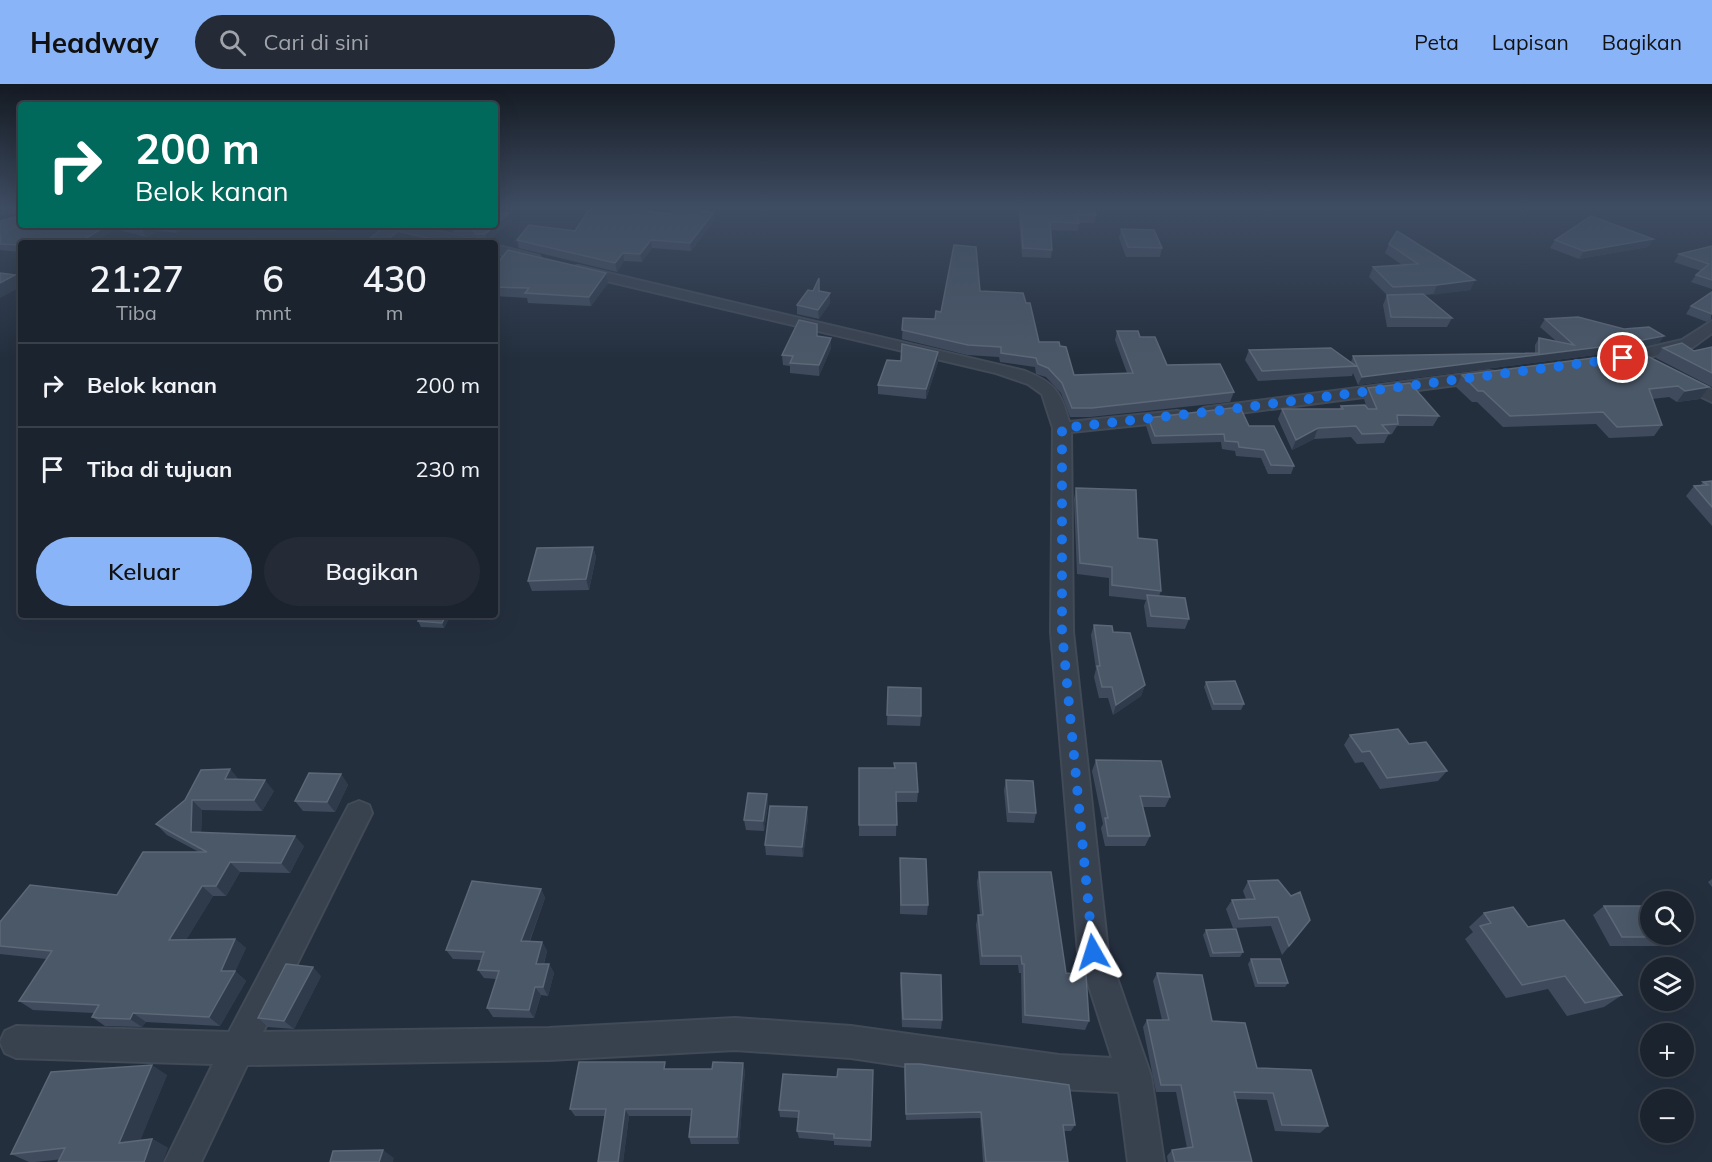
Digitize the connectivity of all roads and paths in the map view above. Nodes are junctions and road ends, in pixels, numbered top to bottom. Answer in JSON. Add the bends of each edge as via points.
{"nodes":[{"id":1,"x":533,"y":258,"type":"edge"},
{"id":2,"x":1712,"y":326,"type":"edge"},
{"id":3,"x":1635,"y":356,"type":"junction"},
{"id":4,"x":1600,"y":361,"type":"edge"},
{"id":5,"x":1504,"y":374,"type":"edge"},
{"id":6,"x":1712,"y":397,"type":"edge"},
{"id":7,"x":1062,"y":428,"type":"junction"},
{"id":8,"x":359,"y":813,"type":"dead end"},
{"id":9,"x":16,"y":1042,"type":"dead end"},
{"id":10,"x":238,"y":1049,"type":"junction"},
{"id":11,"x":1134,"y":1076,"type":"junction"},
{"id":12,"x":183,"y":1162,"type":"edge"},
{"id":13,"x":1146,"y":1162,"type":"edge"}],
"edges":[{"from":1,"to":7,"type":"street","via":[[1032,380],[1046,387],[1053,398]]},
{"from":2,"to":3,"type":"street","via":[[1687,344]]},
{"from":3,"to":4,"type":"street"},
{"from":3,"to":6,"type":"street"},
{"from":5,"to":7,"type":"street"},
{"from":7,"to":11,"type":"street","via":[[1062,632],[1093,952]]},
{"from":8,"to":10,"type":"street"},
{"from":9,"to":10,"type":"street"},
{"from":10,"to":11,"type":"street","via":[[549,1044],[735,1034],[851,1042],[1059,1072]]},
{"from":10,"to":12,"type":"street"},
{"from":11,"to":13,"type":"street"}]}
